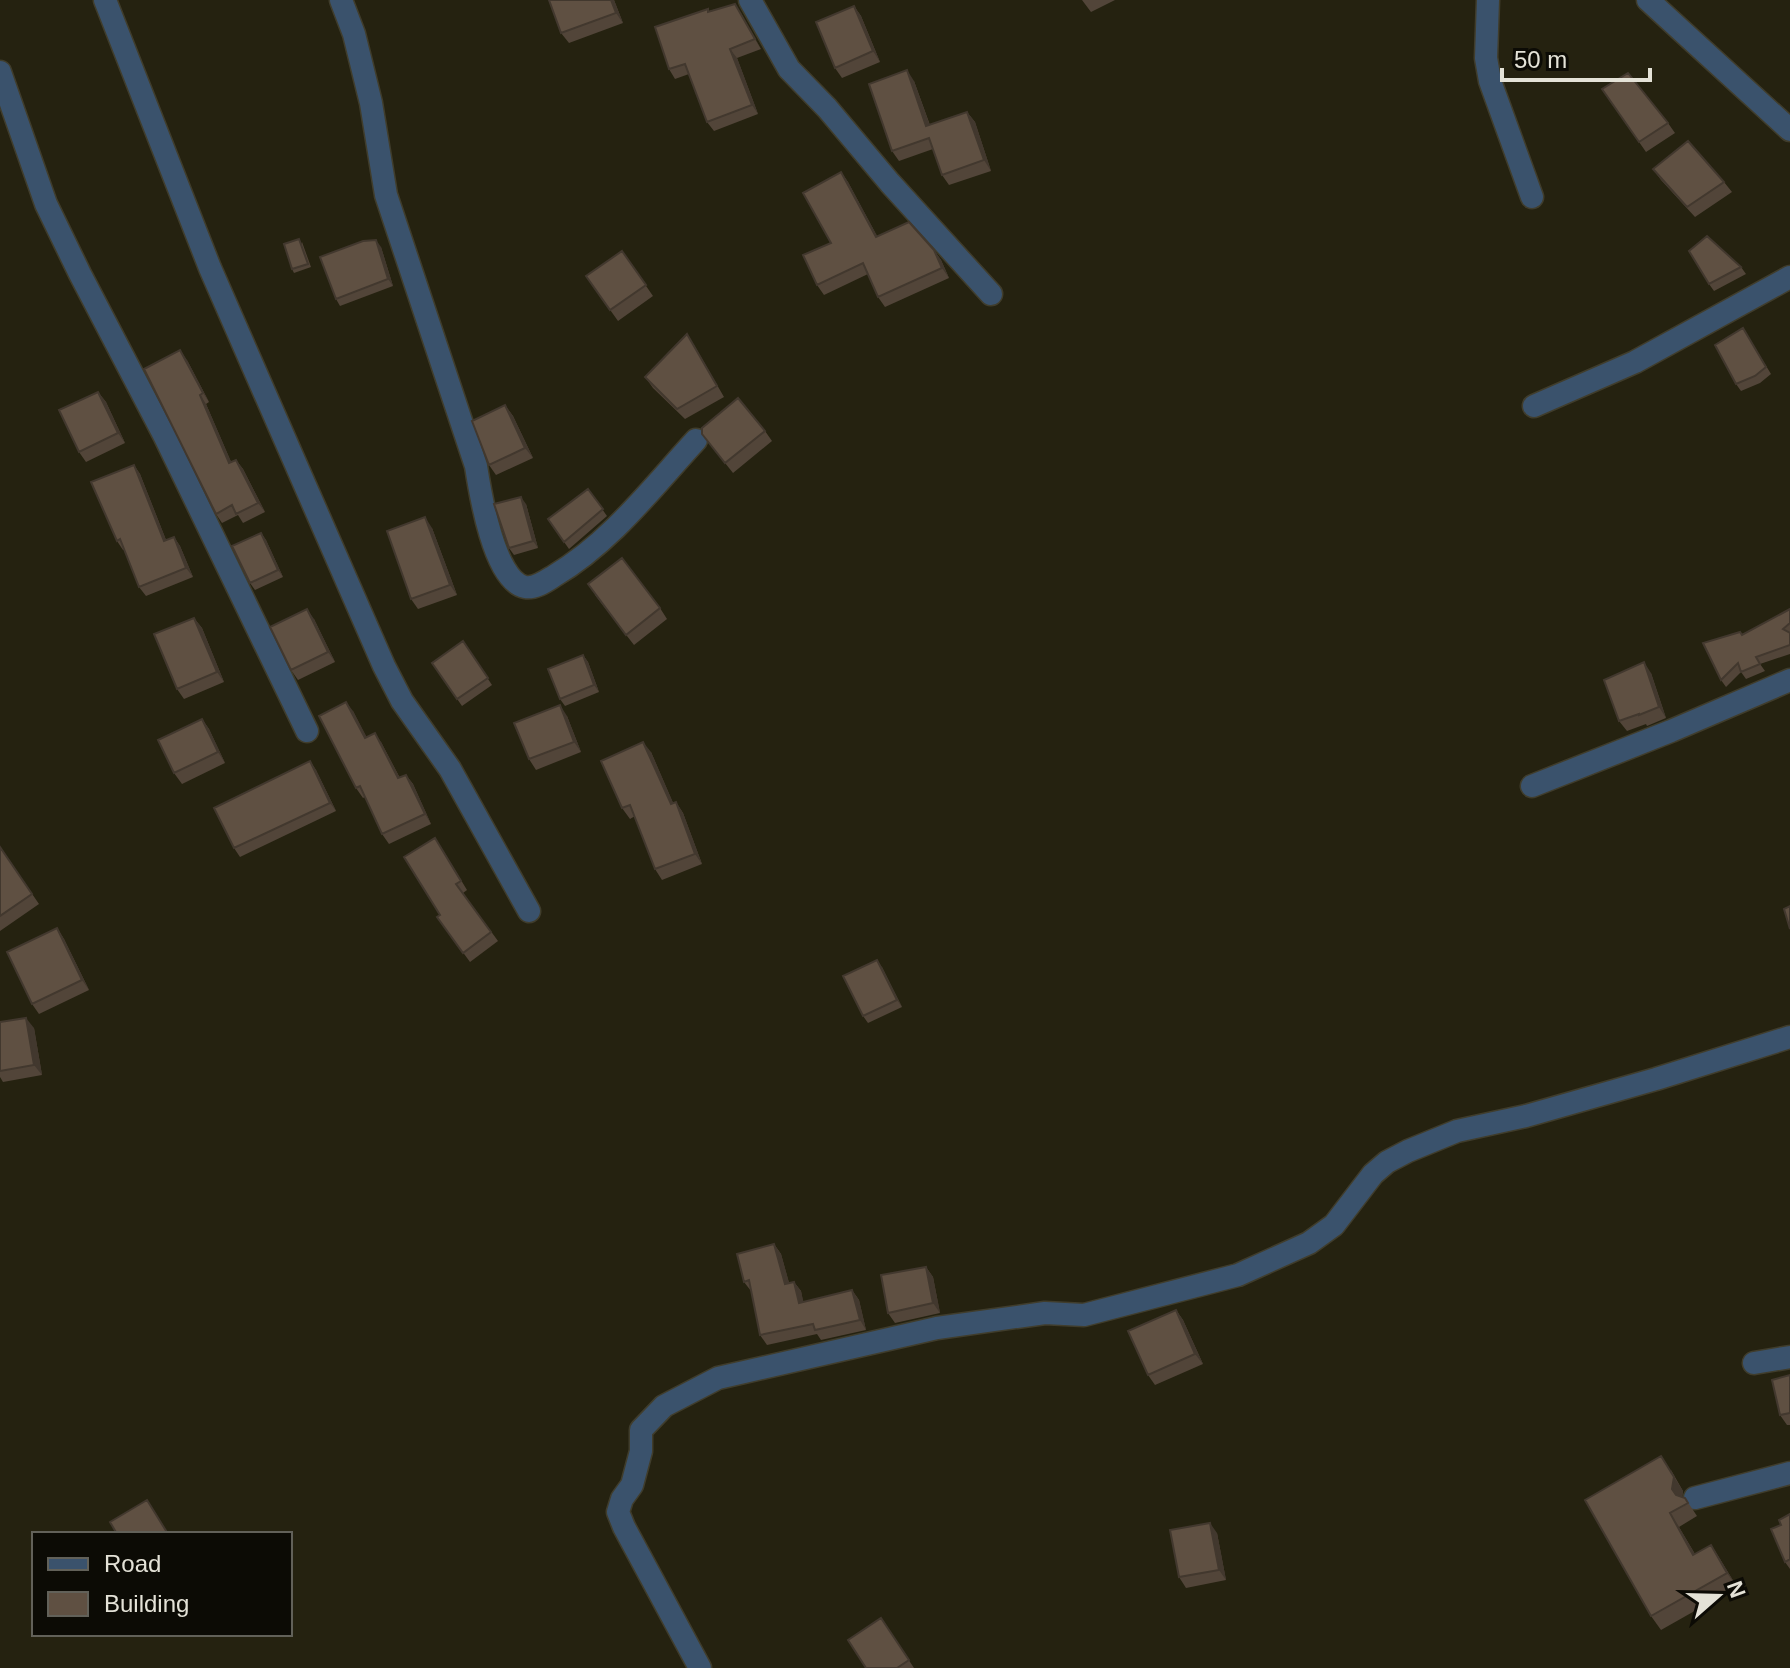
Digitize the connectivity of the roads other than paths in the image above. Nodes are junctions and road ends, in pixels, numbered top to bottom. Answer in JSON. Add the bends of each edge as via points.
{"nodes":[{"id":1,"x":105,"y":0,"type":"edge"},
{"id":2,"x":341,"y":0,"type":"edge"},
{"id":3,"x":750,"y":0,"type":"edge"},
{"id":4,"x":1488,"y":0,"type":"edge"},
{"id":5,"x":1648,"y":0,"type":"edge"},
{"id":6,"x":0,"y":72,"type":"edge"},
{"id":7,"x":1790,"y":130,"type":"edge"},
{"id":8,"x":1532,"y":197,"type":"dead end"},
{"id":9,"x":1790,"y":277,"type":"edge"},
{"id":10,"x":991,"y":294,"type":"dead end"},
{"id":11,"x":1534,"y":406,"type":"dead end"},
{"id":12,"x":696,"y":440,"type":"dead end"},
{"id":13,"x":1790,"y":680,"type":"edge"},
{"id":14,"x":307,"y":731,"type":"dead end"},
{"id":15,"x":1532,"y":786,"type":"dead end"},
{"id":16,"x":529,"y":911,"type":"dead end"},
{"id":17,"x":1790,"y":1037,"type":"edge"},
{"id":18,"x":1790,"y":1357,"type":"edge"},
{"id":19,"x":1754,"y":1363,"type":"dead end"},
{"id":20,"x":1790,"y":1473,"type":"edge"},
{"id":21,"x":1695,"y":1498,"type":"dead end"},
{"id":22,"x":700,"y":1668,"type":"edge"}],
"edges":[{"from":1,"to":16,"type":"street","via":[[210,268],[384,666],[450,769]]},
{"from":2,"to":12,"type":"street","via":[[371,103],[386,195],[476,466],[494,544],[511,580],[526,587],[539,585],[574,564],[607,538]]},
{"from":3,"to":10,"type":"street","via":[[789,69]]},
{"from":4,"to":8,"type":"street","via":[[1490,81]]},
{"from":5,"to":7,"type":"street"},
{"from":6,"to":14,"type":"street","via":[[46,204]]},
{"from":9,"to":11,"type":"street","via":[[1635,362]]},
{"from":13,"to":15,"type":"street"},
{"from":17,"to":22,"type":"street","via":[[1526,1116],[1457,1131],[1408,1151],[1373,1174],[1334,1225],[1309,1243],[1238,1275],[1084,1315],[1045,1313],[923,1331],[718,1378],[664,1406],[641,1430],[632,1485],[618,1512]]},
{"from":18,"to":19,"type":"street"},
{"from":20,"to":21,"type":"street"}]}
